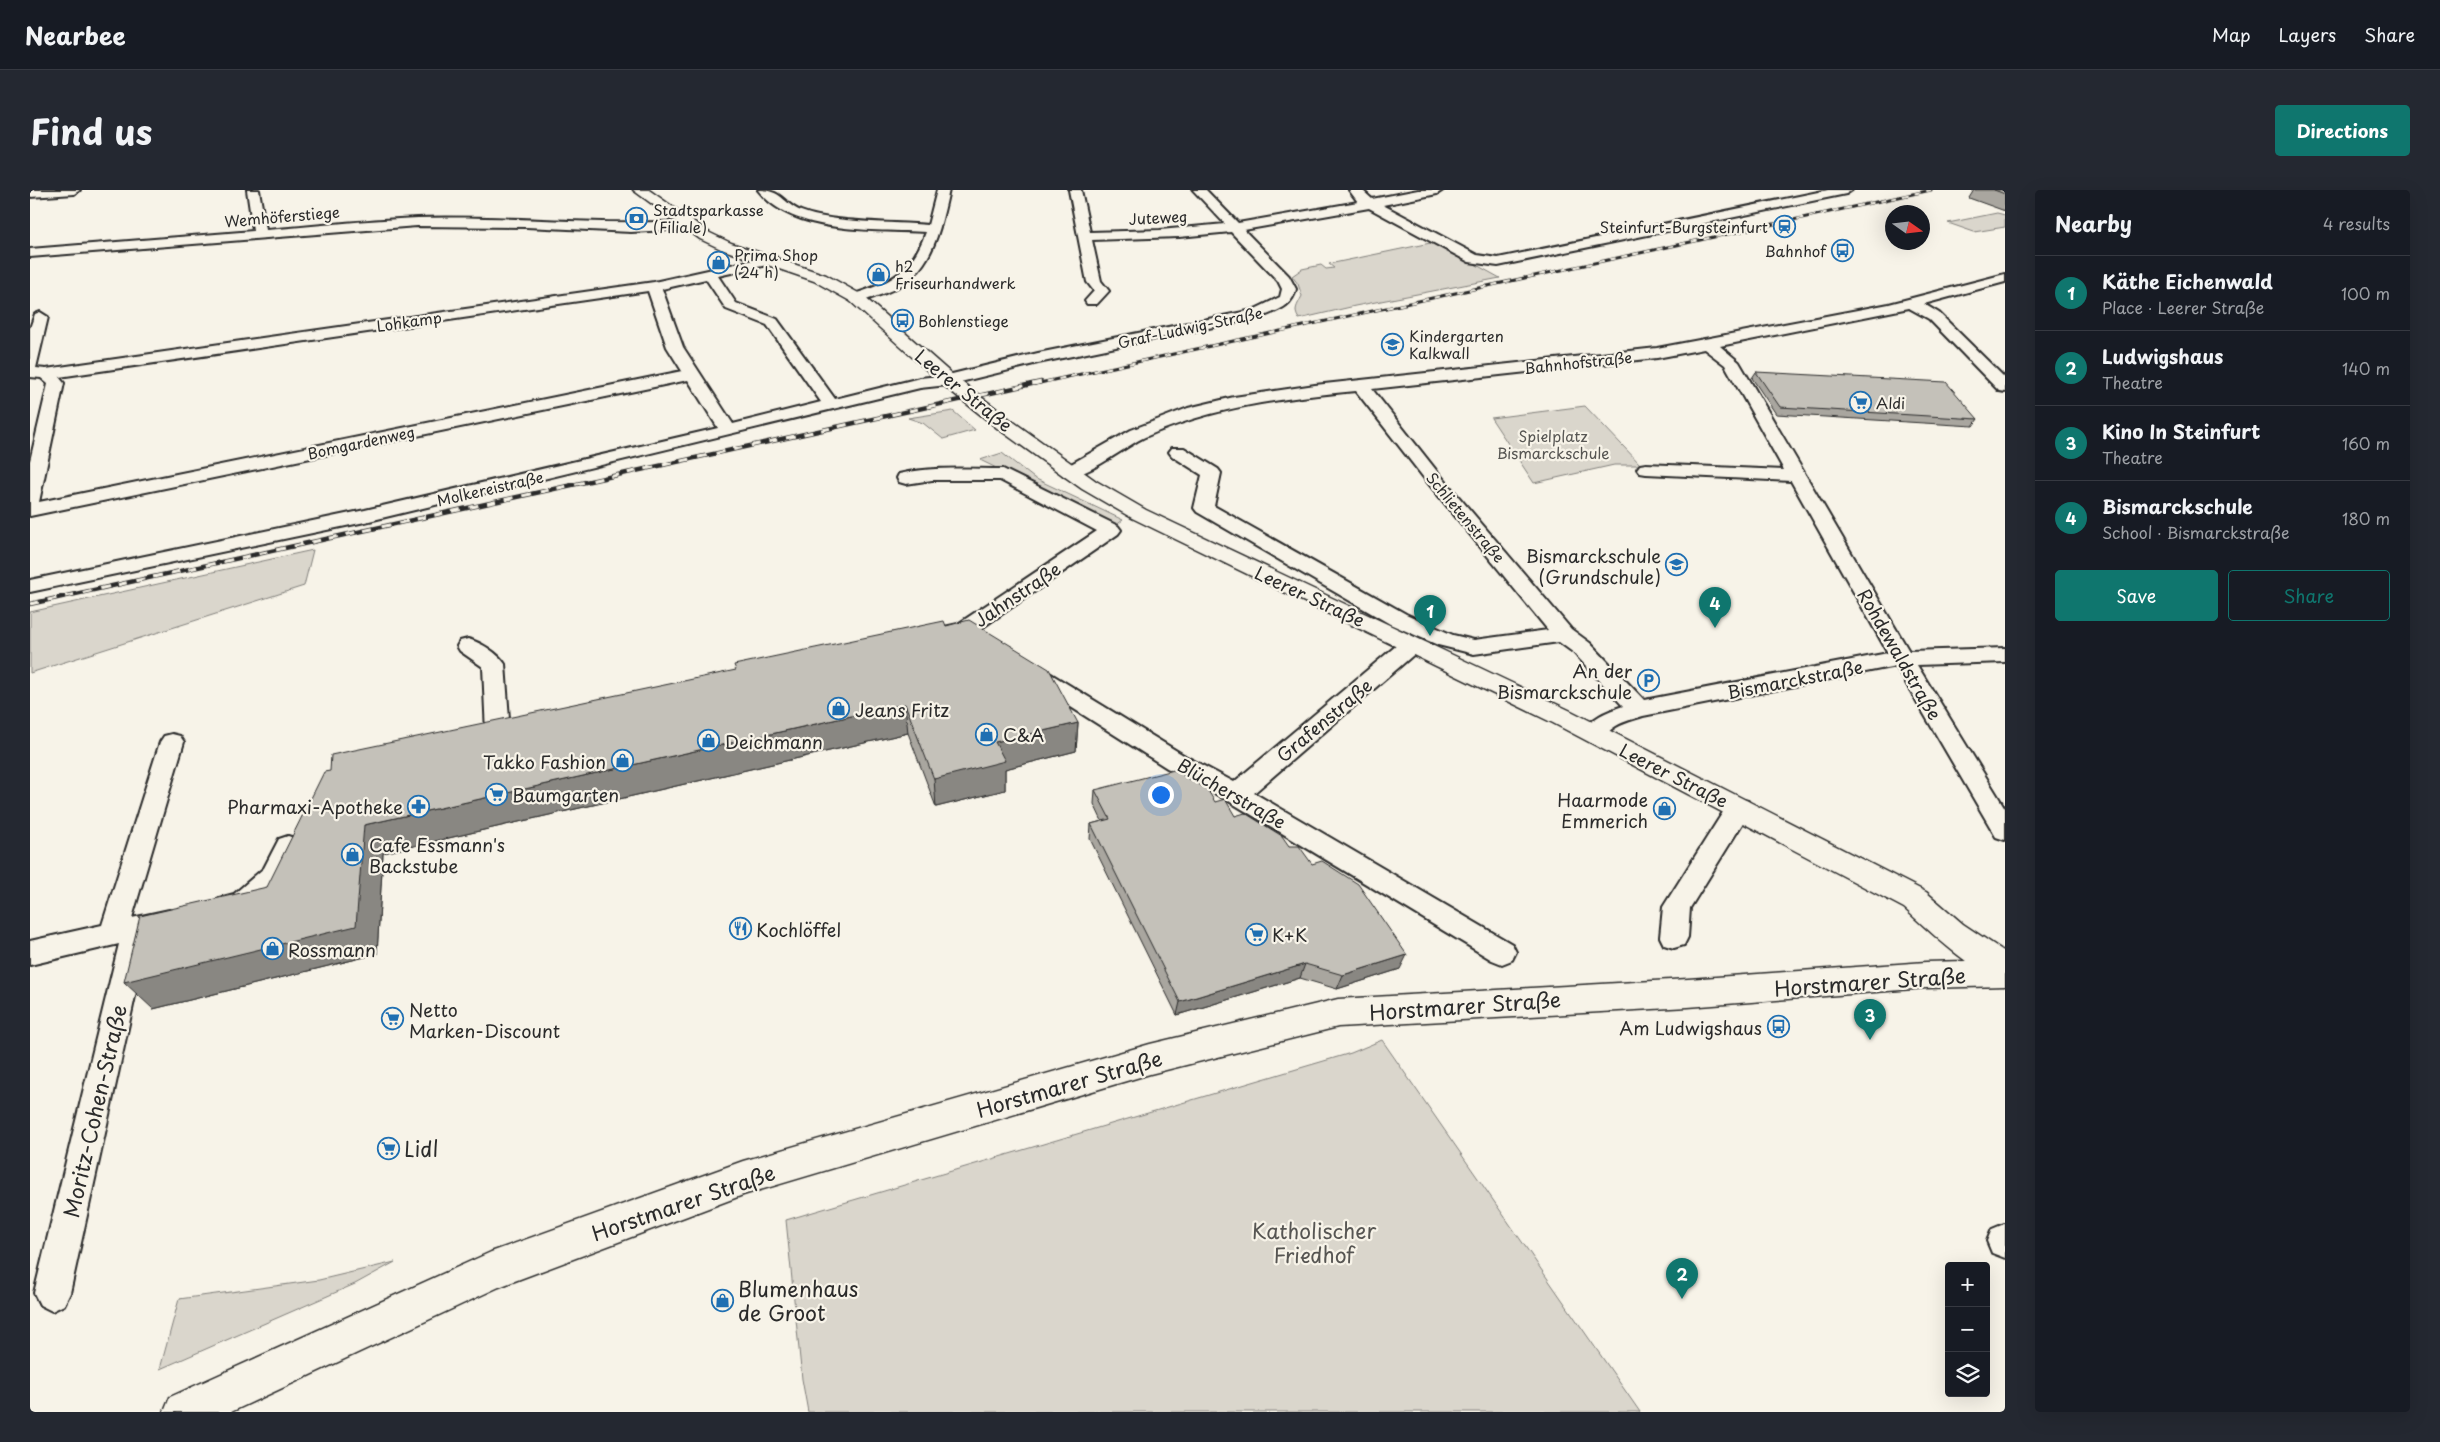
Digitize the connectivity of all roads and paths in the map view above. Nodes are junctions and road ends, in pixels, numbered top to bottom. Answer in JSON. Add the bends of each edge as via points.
{"nodes":[{"id":1,"x":74,"y":190,"type":"edge"},
{"id":2,"x":253,"y":190,"type":"edge"},
{"id":3,"x":640,"y":190,"type":"edge"},
{"id":4,"x":764,"y":190,"type":"edge"},
{"id":5,"x":943,"y":190,"type":"edge"},
{"id":6,"x":1075,"y":190,"type":"edge"},
{"id":7,"x":1199,"y":190,"type":"edge"},
{"id":8,"x":1354,"y":190,"type":"edge"},
{"id":9,"x":1437,"y":190,"type":"edge"},
{"id":10,"x":1846,"y":190,"type":"edge"},
{"id":11,"x":30,"y":193,"type":"edge"},
{"id":12,"x":1371,"y":203,"type":"junction"},
{"id":13,"x":687,"y":225,"type":"junction"},
{"id":14,"x":1234,"y":228,"type":"junction"},
{"id":15,"x":934,"y":229,"type":"junction"},
{"id":16,"x":260,"y":234,"type":"junction"},
{"id":17,"x":1084,"y":236,"type":"junction"},
{"id":18,"x":30,"y":252,"type":"edge"},
{"id":19,"x":771,"y":260,"type":"junction"},
{"id":20,"x":710,"y":274,"type":"junction"},
{"id":21,"x":2005,"y":278,"type":"edge"},
{"id":22,"x":654,"y":286,"type":"junction"},
{"id":23,"x":856,"y":298,"type":"junction"},
{"id":24,"x":1092,"y":301,"type":"dead end"},
{"id":25,"x":1912,"y":303,"type":"junction"},
{"id":26,"x":40,"y":317,"type":"dead end"},
{"id":27,"x":1708,"y":344,"type":"junction"},
{"id":28,"x":35,"y":370,"type":"edge"},
{"id":29,"x":692,"y":374,"type":"junction"},
{"id":30,"x":948,"y":380,"type":"junction"},
{"id":31,"x":1361,"y":386,"type":"junction"},
{"id":32,"x":2005,"y":387,"type":"edge"},
{"id":33,"x":832,"y":405,"type":"junction"},
{"id":34,"x":728,"y":430,"type":"junction"},
{"id":35,"x":1178,"y":452,"type":"dead end"},
{"id":36,"x":1646,"y":469,"type":"dead end"},
{"id":37,"x":1070,"y":472,"type":"junction"},
{"id":38,"x":1798,"y":476,"type":"junction"},
{"id":39,"x":906,"y":478,"type":"dead end"},
{"id":40,"x":30,"y":502,"type":"edge"},
{"id":41,"x":30,"y":510,"type":"edge"},
{"id":42,"x":30,"y":586,"type":"edge"},
{"id":43,"x":1563,"y":634,"type":"junction"},
{"id":44,"x":917,"y":640,"type":"edge"},
{"id":45,"x":1411,"y":645,"type":"junction"},
{"id":46,"x":468,"y":646,"type":"dead end"},
{"id":47,"x":2005,"y":655,"type":"edge"},
{"id":48,"x":1902,"y":658,"type":"junction"},
{"id":49,"x":1016,"y":661,"type":"edge"},
{"id":50,"x":1639,"y":709,"type":"junction"},
{"id":51,"x":498,"y":733,"type":"edge"},
{"id":52,"x":1594,"y":733,"type":"junction"},
{"id":53,"x":172,"y":742,"type":"dead end"},
{"id":54,"x":1236,"y":794,"type":"junction"},
{"id":55,"x":1739,"y":808,"type":"junction"},
{"id":56,"x":299,"y":824,"type":"edge"},
{"id":57,"x":2005,"y":830,"type":"edge"},
{"id":58,"x":125,"y":932,"type":"junction"},
{"id":59,"x":1674,"y":937,"type":"dead end"},
{"id":60,"x":30,"y":952,"type":"edge"},
{"id":61,"x":1502,"y":952,"type":"dead end"},
{"id":62,"x":2005,"y":969,"type":"edge"},
{"id":63,"x":2005,"y":973,"type":"edge"},
{"id":64,"x":52,"y":1293,"type":"dead end"},
{"id":65,"x":185,"y":1412,"type":"edge"}],
"edges":[{"from":1,"to":11,"type":"street"},
{"from":2,"to":16,"type":"street"},
{"from":3,"to":13,"type":"street","name":"Leerer Straße"},
{"from":4,"to":15,"type":"street","via":[[796,214],[832,222]]},
{"from":5,"to":15,"type":"street"},
{"from":6,"to":17,"type":"street"},
{"from":7,"to":14,"type":"street","name":"Graf-Ludwig-Straße"},
{"from":8,"to":12,"type":"street"},
{"from":9,"to":12,"type":"street","name":"Juteweg"},
{"from":10,"to":12,"type":"street","via":[[1498,262],[1474,259]]},
{"from":12,"to":14,"type":"street","name":"Juteweg"},
{"from":13,"to":16,"type":"street","name":"Wemhöferstiege","via":[[631,228],[418,222]]},
{"from":13,"to":19,"type":"street","name":"Leerer Straße","via":[[726,246]]},
{"from":14,"to":17,"type":"street","name":"Juteweg"},
{"from":14,"to":30,"type":"street","name":"Graf-Ludwig-Straße","via":[[1288,284],[1289,294],[1283,302],[1267,310]]},
{"from":15,"to":23,"type":"street","via":[[924,255],[912,273]]},
{"from":16,"to":18,"type":"street","name":"Wemhöferstiege"},
{"from":17,"to":24,"type":"street","via":[[1094,282],[1102,291]]},
{"from":19,"to":20,"type":"street","name":"Lohkamp"},
{"from":19,"to":23,"type":"street","name":"Leerer Straße","via":[[820,278]]},
{"from":20,"to":22,"type":"street","name":"Lohkamp"},
{"from":20,"to":33,"type":"street","via":[[731,306],[772,322]]},
{"from":21,"to":25,"type":"street","name":"Bahnhofstraße"},
{"from":22,"to":28,"type":"street","name":"Lohkamp"},
{"from":22,"to":29,"type":"street","via":[[675,347]]},
{"from":23,"to":30,"type":"street","name":"Leerer Straße"},
{"from":25,"to":27,"type":"street","name":"Bahnhofstraße"},
{"from":25,"to":32,"type":"street","via":[[1934,316]]},
{"from":26,"to":28,"type":"street"},
{"from":27,"to":31,"type":"street","name":"Bahnhofstraße","via":[[1626,357]]},
{"from":27,"to":38,"type":"street","name":"Rohdewaldstraße","via":[[1731,362]]},
{"from":28,"to":40,"type":"street","via":[[56,383]]},
{"from":29,"to":34,"type":"street"},
{"from":29,"to":41,"type":"street","name":"Bomgardenweg"},
{"from":30,"to":33,"type":"street","name":"Molkereistraße","via":[[920,383]]},
{"from":30,"to":37,"type":"street","name":"Leerer Straße"},
{"from":31,"to":37,"type":"street","name":"Bahnhofstraße","via":[[1267,396],[1213,407],[1137,434]]},
{"from":31,"to":43,"type":"street","name":"Schlietenstraße"},
{"from":33,"to":34,"type":"street","name":"Molkereistraße"},
{"from":34,"to":42,"type":"street","name":"Molkereistraße","via":[[297,532]]},
{"from":35,"to":43,"type":"street","name":"Leerer Straße","via":[[1212,473],[1204,508],[1398,619],[1446,640],[1474,647],[1500,646]]},
{"from":36,"to":38,"type":"street"},
{"from":37,"to":45,"type":"street","name":"Leerer Straße","via":[[1139,514]]},
{"from":38,"to":48,"type":"street","name":"Rohdewaldstraße"},
{"from":39,"to":44,"type":"street","name":"Jahnstraße","via":[[1003,474],[1111,530],[973,635]]},
{"from":43,"to":50,"type":"street","name":"Schlietenstraße","via":[[1582,648]]},
{"from":45,"to":52,"type":"street","name":"Leerer Straße"},
{"from":45,"to":54,"type":"street","name":"Grafenstraße"},
{"from":46,"to":51,"type":"street","via":[[494,664]]},
{"from":47,"to":48,"type":"street","name":"Bismarckstraße"},
{"from":48,"to":50,"type":"street","name":"Bismarckstraße"},
{"from":48,"to":57,"type":"street","name":"Rohdewaldstraße"},
{"from":49,"to":54,"type":"street","name":"Blücherstraße","via":[[1176,762]]},
{"from":50,"to":52,"type":"street","name":"Bismarckstraße","via":[[1608,720]]},
{"from":52,"to":55,"type":"street","name":"Leerer Straße"},
{"from":53,"to":58,"type":"street","name":"Moritz-Cohen-Straße"},
{"from":54,"to":61,"type":"street","name":"Blücherstraße"},
{"from":55,"to":59,"type":"street","via":[[1677,907]]},
{"from":55,"to":62,"type":"street","name":"Leerer Straße","via":[[1915,900],[1952,933]]},
{"from":56,"to":58,"type":"street","via":[[274,875],[242,903]]},
{"from":58,"to":60,"type":"street"},
{"from":58,"to":64,"type":"street","name":"Moritz-Cohen-Straße"},
{"from":63,"to":65,"type":"street","name":"Horstmarer Straße","via":[[1926,975],[1688,993],[1338,1013],[1150,1058],[724,1185],[491,1271]]}]}
